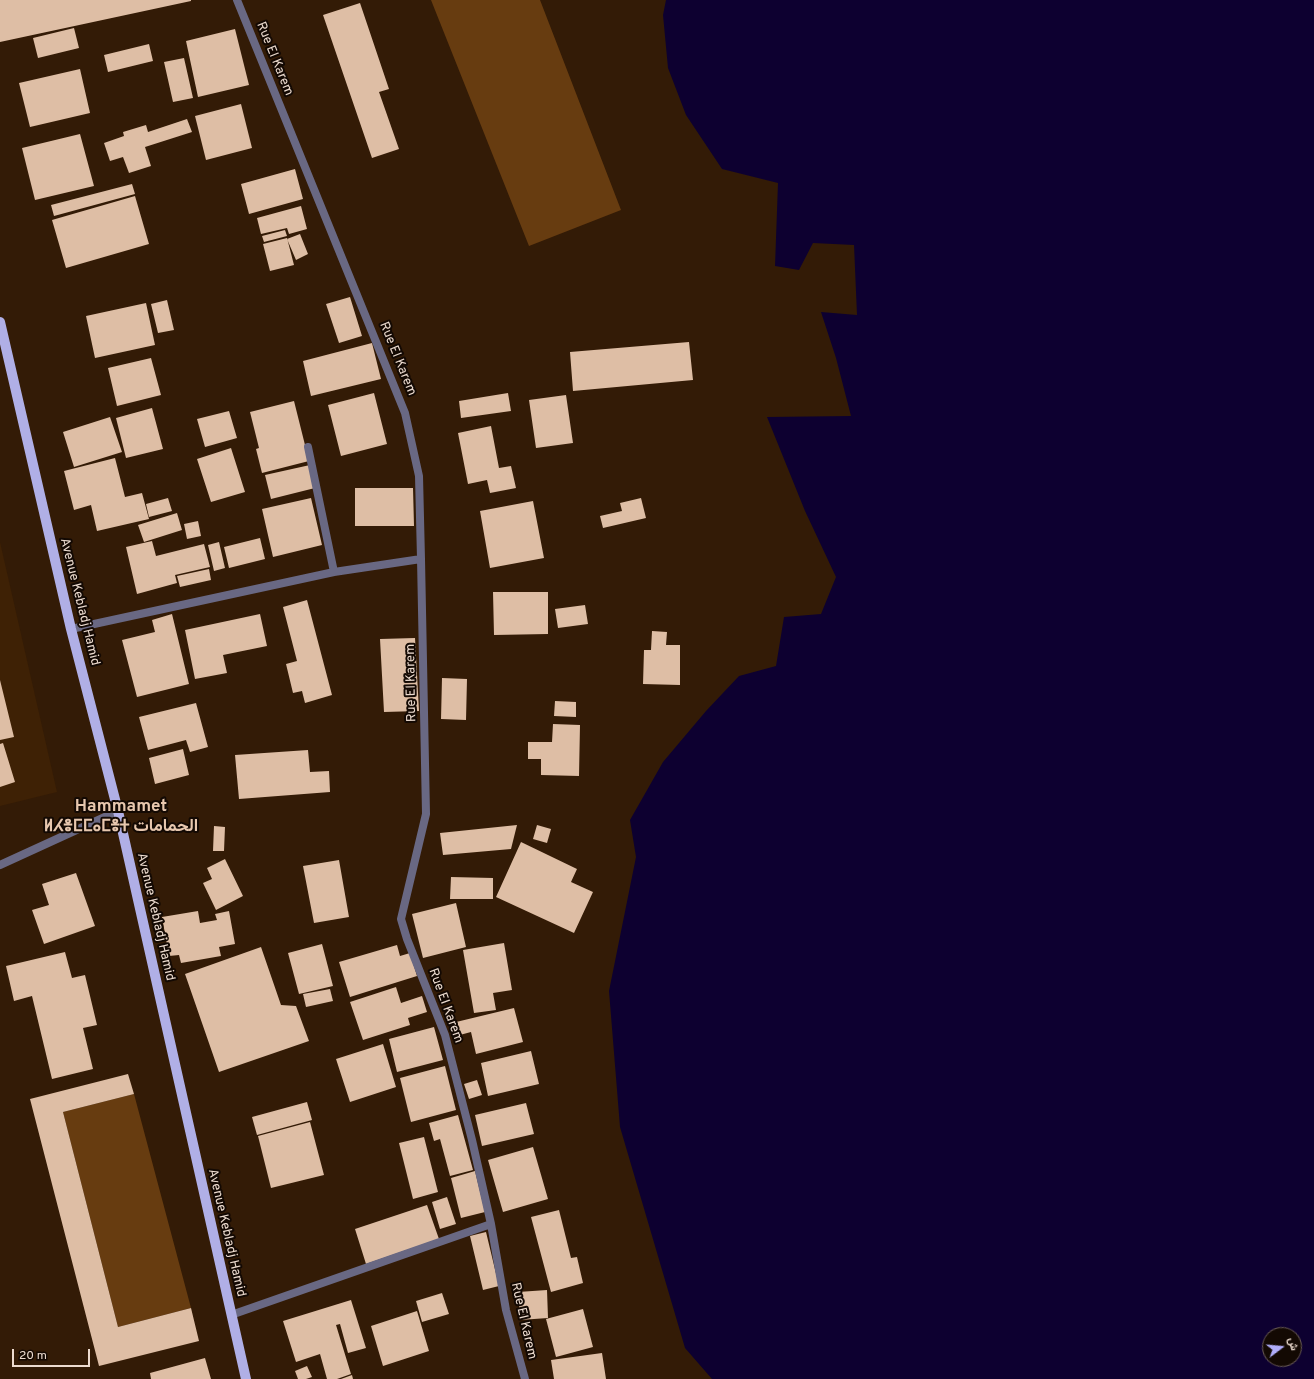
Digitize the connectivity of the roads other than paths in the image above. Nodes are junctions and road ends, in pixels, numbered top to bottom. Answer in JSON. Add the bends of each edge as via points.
{"nodes":[{"id":1,"x":237,"y":0,"type":"edge"},
{"id":2,"x":0,"y":322,"type":"edge"},
{"id":3,"x":308,"y":448,"type":"dead end"},
{"id":4,"x":421,"y":559,"type":"junction"},
{"id":5,"x":334,"y":572,"type":"junction"},
{"id":6,"x":71,"y":629,"type":"junction"},
{"id":7,"x":118,"y":811,"type":"junction"},
{"id":8,"x":0,"y":865,"type":"edge"},
{"id":9,"x":491,"y":1224,"type":"junction"},
{"id":10,"x":231,"y":1315,"type":"junction"},
{"id":11,"x":246,"y":1379,"type":"edge"},
{"id":12,"x":525,"y":1379,"type":"edge"}],
"edges":[{"from":1,"to":4,"type":"street","name":"Rue El Karem","via":[[405,413],[419,476]]},
{"from":2,"to":6,"type":"main road","name":"Avenue Kebladj Hamid"},
{"from":3,"to":5,"type":"street"},
{"from":4,"to":5,"type":"street"},
{"from":4,"to":9,"type":"street","name":"Rue El Karem","via":[[426,814],[401,920],[445,1035]]},
{"from":5,"to":6,"type":"street"},
{"from":6,"to":7,"type":"main road","name":"Avenue Kebladj Hamid"},
{"from":7,"to":8,"type":"street"},
{"from":7,"to":10,"type":"main road","name":"Avenue Kebladj Hamid"},
{"from":9,"to":10,"type":"street"},
{"from":9,"to":12,"type":"street","name":"Rue El Karem","via":[[506,1310]]},
{"from":10,"to":11,"type":"main road","name":"Avenue Kebladj Hamid"}]}
